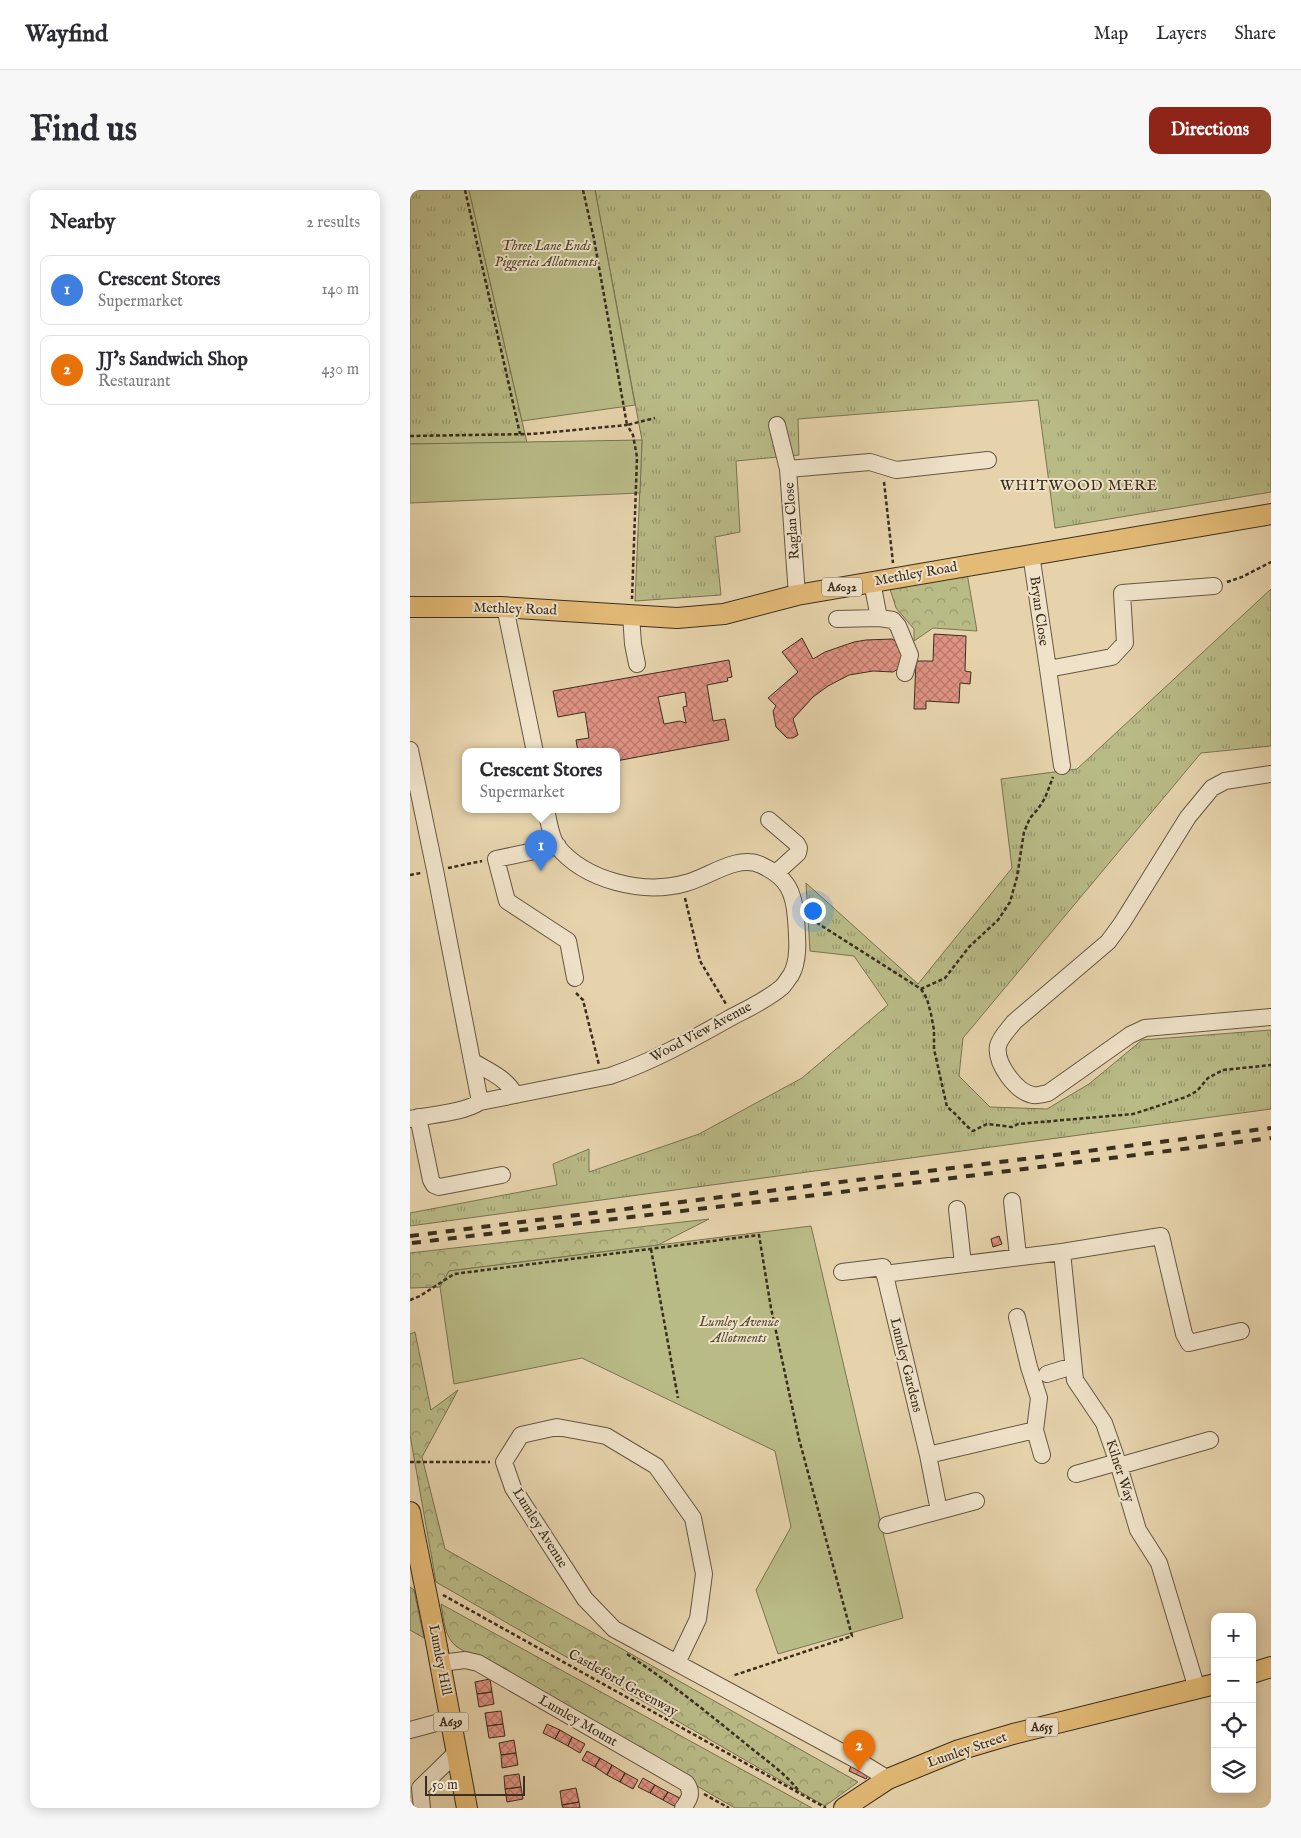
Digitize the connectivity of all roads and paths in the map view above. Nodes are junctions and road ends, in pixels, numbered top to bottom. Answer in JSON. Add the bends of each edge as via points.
{"nodes":[{"id":1,"x":465,"y":190,"type":"edge"},
{"id":2,"x":583,"y":190,"type":"edge"},
{"id":3,"x":655,"y":418,"type":"dead end"},
{"id":4,"x":627,"y":425,"type":"junction"},
{"id":5,"x":777,"y":425,"type":"dead end"},
{"id":6,"x":520,"y":434,"type":"junction"},
{"id":7,"x":410,"y":436,"type":"edge"},
{"id":8,"x":988,"y":460,"type":"dead end"},
{"id":9,"x":882,"y":466,"type":"junction"},
{"id":10,"x":788,"y":468,"type":"junction"},
{"id":11,"x":1271,"y":514,"type":"edge"},
{"id":12,"x":1031,"y":554,"type":"junction"},
{"id":13,"x":1271,"y":562,"type":"edge"},
{"id":14,"x":895,"y":578,"type":"junction"},
{"id":15,"x":872,"y":582,"type":"junction"},
{"id":16,"x":1214,"y":586,"type":"joint"},
{"id":17,"x":798,"y":594,"type":"junction"},
{"id":18,"x":410,"y":607,"type":"edge"},
{"id":19,"x":505,"y":607,"type":"junction"},
{"id":20,"x":631,"y":615,"type":"junction"},
{"id":21,"x":879,"y":618,"type":"junction"},
{"id":22,"x":837,"y":619,"type":"dead end"},
{"id":23,"x":637,"y":664,"type":"dead end"},
{"id":24,"x":1048,"y":669,"type":"junction"},
{"id":25,"x":905,"y":673,"type":"dead end"},
{"id":26,"x":534,"y":748,"type":"edge"},
{"id":27,"x":410,"y":750,"type":"edge"},
{"id":28,"x":1062,"y":766,"type":"joint"},
{"id":29,"x":1271,"y":774,"type":"edge"},
{"id":30,"x":547,"y":813,"type":"edge"},
{"id":31,"x":768,"y":820,"type":"dead end"},
{"id":32,"x":558,"y":846,"type":"junction"},
{"id":33,"x":496,"y":858,"type":"junction"},
{"id":34,"x":435,"y":870,"type":"junction"},
{"id":35,"x":776,"y":873,"type":"junction"},
{"id":36,"x":682,"y":884,"type":"junction"},
{"id":37,"x":795,"y":909,"type":"junction"},
{"id":38,"x":575,"y":978,"type":"joint"},
{"id":39,"x":733,"y":1016,"type":"junction"},
{"id":40,"x":1271,"y":1017,"type":"edge"},
{"id":41,"x":472,"y":1061,"type":"junction"},
{"id":42,"x":602,"y":1078,"type":"junction"},
{"id":43,"x":514,"y":1095,"type":"junction"},
{"id":44,"x":480,"y":1102,"type":"junction"},
{"id":45,"x":414,"y":1118,"type":"edge"},
{"id":46,"x":502,"y":1175,"type":"dead end"},
{"id":47,"x":1017,"y":1201,"type":"dead end"},
{"id":48,"x":957,"y":1209,"type":"dead end"},
{"id":49,"x":651,"y":1249,"type":"junction"},
{"id":50,"x":1062,"y":1252,"type":"junction"},
{"id":51,"x":1023,"y":1256,"type":"junction"},
{"id":52,"x":963,"y":1264,"type":"junction"},
{"id":53,"x":884,"y":1271,"type":"junction"},
{"id":54,"x":842,"y":1272,"type":"dead end"},
{"id":55,"x":410,"y":1300,"type":"edge"},
{"id":56,"x":1017,"y":1317,"type":"dead end"},
{"id":57,"x":1241,"y":1331,"type":"dead end"},
{"id":58,"x":1073,"y":1366,"type":"junction"},
{"id":59,"x":1047,"y":1374,"type":"dead end"},
{"id":60,"x":678,"y":1398,"type":"dead end"},
{"id":61,"x":1035,"y":1430,"type":"junction"},
{"id":62,"x":1210,"y":1440,"type":"dead end"},
{"id":63,"x":928,"y":1455,"type":"junction"},
{"id":64,"x":1042,"y":1455,"type":"dead end"},
{"id":65,"x":410,"y":1462,"type":"edge"},
{"id":66,"x":504,"y":1462,"type":"junction"},
{"id":67,"x":1119,"y":1464,"type":"junction"},
{"id":68,"x":1076,"y":1474,"type":"dead end"},
{"id":69,"x":976,"y":1502,"type":"dead end"},
{"id":70,"x":939,"y":1511,"type":"junction"},
{"id":71,"x":410,"y":1512,"type":"edge"},
{"id":72,"x":886,"y":1525,"type":"dead end"},
{"id":73,"x":436,"y":1592,"type":"dead end"},
{"id":74,"x":627,"y":1636,"type":"junction"},
{"id":75,"x":441,"y":1663,"type":"junction"},
{"id":76,"x":677,"y":1663,"type":"junction"},
{"id":77,"x":1271,"y":1667,"type":"edge"},
{"id":78,"x":1256,"y":1672,"type":"edge"},
{"id":79,"x":714,"y":1682,"type":"junction"},
{"id":80,"x":1206,"y":1686,"type":"edge"},
{"id":81,"x":451,"y":1719,"type":"junction"},
{"id":82,"x":414,"y":1725,"type":"edge"},
{"id":83,"x":457,"y":1752,"type":"junction"},
{"id":84,"x":881,"y":1783,"type":"junction"},
{"id":85,"x":688,"y":1786,"type":"junction"},
{"id":86,"x":798,"y":1791,"type":"junction"},
{"id":87,"x":422,"y":1808,"type":"edge"},
{"id":88,"x":467,"y":1808,"type":"edge"},
{"id":89,"x":683,"y":1808,"type":"edge"},
{"id":90,"x":729,"y":1808,"type":"edge"},
{"id":91,"x":826,"y":1808,"type":"edge"},
{"id":92,"x":844,"y":1808,"type":"edge"}],
"edges":[{"from":1,"to":6,"type":"path"},
{"from":2,"to":4,"type":"path"},
{"from":3,"to":4,"type":"path"},
{"from":4,"to":6,"type":"path"},
{"from":4,"to":20,"type":"path","via":[[638,457]]},
{"from":5,"to":10,"type":"street"},
{"from":6,"to":7,"type":"path"},
{"from":8,"to":9,"type":"street","name":"Raglan Close","via":[[896,470]]},
{"from":9,"to":10,"type":"street","name":"Raglan Close","via":[[870,462]]},
{"from":9,"to":14,"type":"path"},
{"from":10,"to":17,"type":"street","name":"Raglan Close"},
{"from":11,"to":12,"type":"main road","name":"Methley Road","number":"A6032"},
{"from":12,"to":14,"type":"main road","name":"Methley Road","number":"A6032"},
{"from":12,"to":24,"type":"street","name":"Bryan Close"},
{"from":13,"to":16,"type":"path","via":[[1242,578]]},
{"from":14,"to":15,"type":"main road","name":"Methley Road","number":"A6032"},
{"from":15,"to":17,"type":"main road","name":"Methley Road","number":"A6032"},
{"from":15,"to":21,"type":"street"},
{"from":16,"to":24,"type":"street","via":[[1122,593],[1125,643],[1112,657]]},
{"from":17,"to":20,"type":"main road","name":"Methley Road","number":"A6032","via":[[724,614],[677,618]]},
{"from":18,"to":19,"type":"main road","name":"Methley Road","number":"A6032"},
{"from":19,"to":20,"type":"main road","name":"Methley Road","number":"A6032"},
{"from":19,"to":26,"type":"street"},
{"from":20,"to":23,"type":"street"},
{"from":21,"to":22,"type":"street"},
{"from":21,"to":25,"type":"street","via":[[893,620],[898,626],[910,654]]},
{"from":24,"to":28,"type":"street","name":"Bryan Close"},
{"from":27,"to":34,"type":"street"},
{"from":28,"to":37,"type":"path","via":[[1050,781],[1045,798],[1024,832],[1010,902],[998,920],[959,958],[945,978],[920,989]]},
{"from":29,"to":40,"type":"street","via":[[1225,781],[1212,788],[1188,817],[1108,942],[1014,1022],[998,1046],[999,1057],[1008,1076],[1020,1089],[1033,1095],[1048,1093],[1130,1035],[1145,1028]]},
{"from":30,"to":32,"type":"street","via":[[550,831]]},
{"from":31,"to":35,"type":"street","via":[[799,848]]},
{"from":32,"to":33,"type":"street"},
{"from":32,"to":36,"type":"street","via":[[585,869],[616,882],[639,887]]},
{"from":33,"to":34,"type":"path"},
{"from":33,"to":38,"type":"street","via":[[507,901],[568,941]]},
{"from":34,"to":41,"type":"street"},
{"from":35,"to":36,"type":"street","via":[[760,864],[742,862]]},
{"from":35,"to":37,"type":"street","name":"Wood View Avenue","via":[[788,885]]},
{"from":36,"to":39,"type":"path","via":[[700,961]]},
{"from":37,"to":39,"type":"street","name":"Wood View Avenue","via":[[796,959],[792,973],[783,986]]},
{"from":38,"to":42,"type":"path","via":[[567,981],[568,985],[583,1000]]},
{"from":39,"to":42,"type":"street","name":"Wood View Avenue","via":[[675,1049]]},
{"from":41,"to":43,"type":"street","via":[[504,1080]]},
{"from":41,"to":44,"type":"street"},
{"from":42,"to":43,"type":"street","name":"Wood View Avenue"},
{"from":43,"to":44,"type":"street","name":"Wood View Avenue"},
{"from":44,"to":45,"type":"street","name":"Wood View Avenue","via":[[472,1107]]},
{"from":45,"to":46,"type":"street","via":[[434,1185]]},
{"from":47,"to":51,"type":"street"},
{"from":48,"to":52,"type":"street"},
{"from":49,"to":55,"type":"path","via":[[454,1274]]},
{"from":49,"to":60,"type":"path"},
{"from":49,"to":79,"type":"path","via":[[759,1235],[799,1439],[852,1636]]},
{"from":50,"to":51,"type":"street"},
{"from":50,"to":57,"type":"street","via":[[1161,1236],[1184,1334],[1189,1343]]},
{"from":50,"to":58,"type":"street","name":"Kilner Way"},
{"from":51,"to":52,"type":"street"},
{"from":52,"to":53,"type":"street"},
{"from":53,"to":54,"type":"street"},
{"from":53,"to":63,"type":"street","name":"Lumley Gardens"},
{"from":56,"to":61,"type":"street","via":[[1039,1398]]},
{"from":58,"to":59,"type":"street"},
{"from":58,"to":67,"type":"street","name":"Kilner Way","via":[[1075,1380],[1104,1423]]},
{"from":61,"to":63,"type":"street"},
{"from":61,"to":64,"type":"street"},
{"from":62,"to":67,"type":"street"},
{"from":63,"to":70,"type":"street","name":"Lumley Gardens"},
{"from":65,"to":66,"type":"path"},
{"from":66,"to":74,"type":"street","name":"Lumley Avenue","via":[[514,1488],[585,1599],[614,1629]]},
{"from":66,"to":76,"type":"street","via":[[521,1436],[557,1428],[606,1436],[656,1466],[692,1518],[704,1574],[698,1619]]},
{"from":67,"to":68,"type":"street"},
{"from":67,"to":80,"type":"street","name":"Kilner Way","via":[[1138,1530],[1159,1563]]},
{"from":69,"to":70,"type":"street"},
{"from":70,"to":72,"type":"street"},
{"from":71,"to":75,"type":"main road","name":"Lumley Hill","number":"A639","bridge":true},
{"from":73,"to":86,"type":"path","name":"Castleford Greenway"},
{"from":74,"to":76,"type":"street","name":"Lumley Avenue"},
{"from":74,"to":86,"type":"path","via":[[624,1644],[626,1653],[731,1732],[789,1779]]},
{"from":75,"to":81,"type":"main road","name":"Lumley Hill","number":"A639"},
{"from":75,"to":85,"type":"street","name":"Lumley Mount","via":[[465,1660],[478,1663]]},
{"from":76,"to":79,"type":"street","name":"Lumley Avenue"},
{"from":77,"to":78,"type":"main road"},
{"from":79,"to":84,"type":"street","name":"Lumley Avenue","via":[[862,1763]]},
{"from":80,"to":84,"type":"main road","name":"Lumley Street","number":"A655","via":[[959,1750]]},
{"from":81,"to":82,"type":"street"},
{"from":81,"to":83,"type":"main road","name":"Lumley Hill","number":"A639"},
{"from":83,"to":87,"type":"street","via":[[420,1788]]},
{"from":83,"to":88,"type":"main road","name":"Lumley Hill","number":"A639"},
{"from":84,"to":92,"type":"main road","name":"Lumley Street","number":"A655"},
{"from":85,"to":89,"type":"street","via":[[689,1801]]},
{"from":85,"to":90,"type":"path"},
{"from":86,"to":91,"type":"path","name":"Castleford Greenway"}]}
